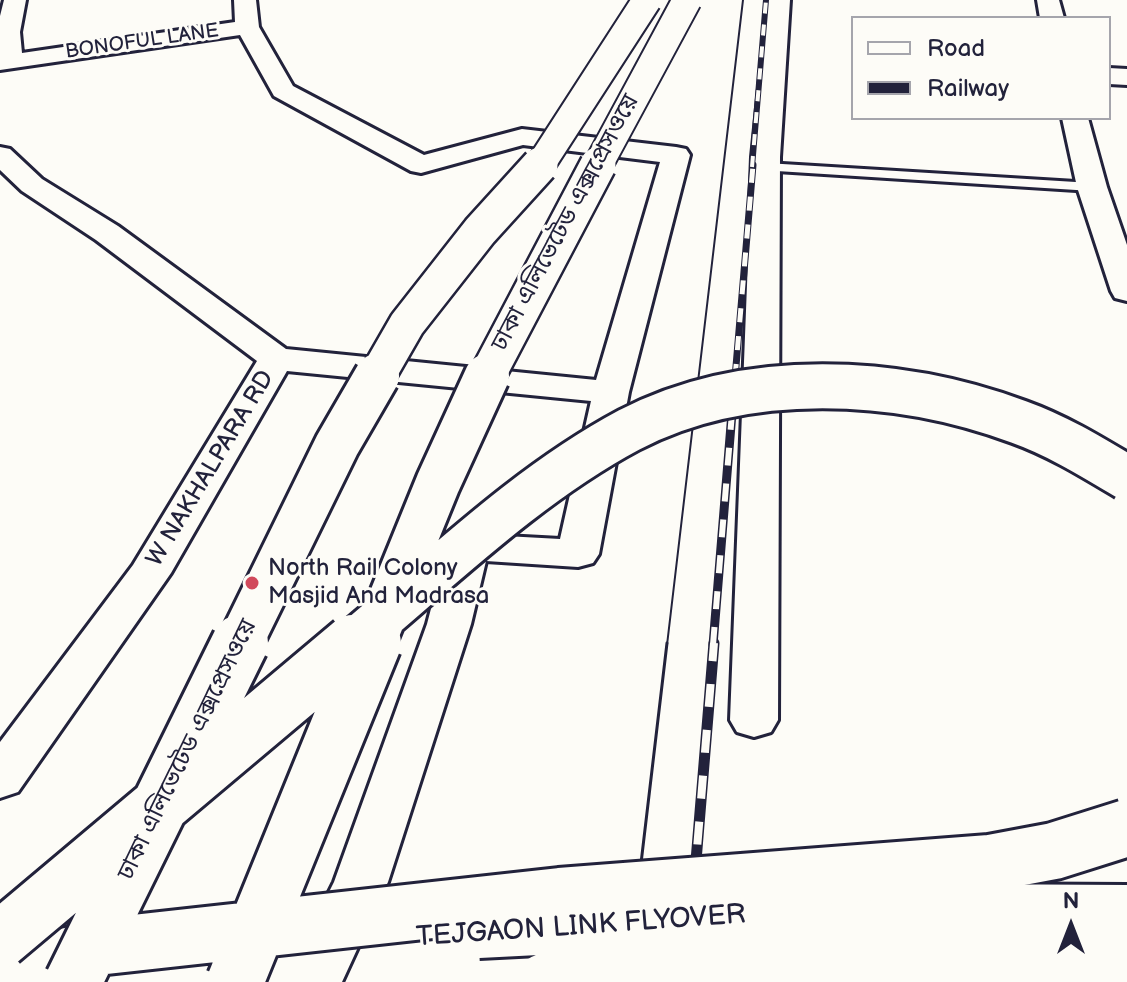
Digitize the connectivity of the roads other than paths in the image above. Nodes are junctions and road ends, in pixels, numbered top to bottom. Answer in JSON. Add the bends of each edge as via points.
{"nodes":[{"id":1,"x":15,"y":0,"type":"edge"},
{"id":2,"x":647,"y":0,"type":"edge"},
{"id":3,"x":687,"y":0,"type":"edge"},
{"id":4,"x":779,"y":0,"type":"edge"},
{"id":5,"x":246,"y":14,"type":"edge"},
{"id":6,"x":4,"y":32,"type":"edge"},
{"id":7,"x":5,"y":62,"type":"edge"},
{"id":8,"x":1075,"y":120,"type":"edge"},
{"id":9,"x":0,"y":155,"type":"edge"},
{"id":10,"x":766,"y":167,"type":"junction"},
{"id":11,"x":1092,"y":187,"type":"junction"},
{"id":12,"x":1127,"y":291,"type":"edge"},
{"id":13,"x":276,"y":359,"type":"junction"},
{"id":14,"x":611,"y":392,"type":"junction"},
{"id":15,"x":1127,"y":478,"type":"edge"},
{"id":16,"x":754,"y":720,"type":"dead end"},
{"id":17,"x":0,"y":779,"type":"edge"},
{"id":18,"x":1127,"y":828,"type":"edge"},
{"id":19,"x":1127,"y":913,"type":"edge"},
{"id":20,"x":0,"y":940,"type":"edge"},
{"id":21,"x":1127,"y":960,"type":"edge"},
{"id":22,"x":0,"y":969,"type":"edge"},
{"id":23,"x":297,"y":980,"type":"edge"},
{"id":24,"x":38,"y":982,"type":"edge"},
{"id":25,"x":73,"y":982,"type":"edge"},
{"id":26,"x":235,"y":982,"type":"edge"},
{"id":27,"x":544,"y":982,"type":"edge"}],
"edges":[{"from":1,"to":6,"type":"street"},
{"from":2,"to":25,"type":"main road","name":"ঢাকা এলিভেটেড এক্সপ্রেসওয়ে","bridge":true,"via":[[533,176],[480,231],[407,324],[371,382]]},
{"from":3,"to":26,"type":"main road","name":"ঢাকা এলিভেটেড এক্সপ্রেসওয়ে","bridge":true,"via":[[493,362],[432,498]]},
{"from":4,"to":10,"type":"street"},
{"from":5,"to":7,"type":"street","name":"BONOFUL LANE"},
{"from":5,"to":14,"type":"street","via":[[283,91],[421,165],[522,137],[676,155]]},
{"from":6,"to":7,"type":"street"},
{"from":8,"to":11,"type":"street"},
{"from":9,"to":13,"type":"street","name":"W NAKHALPARA RD","via":[[32,185],[107,233]]},
{"from":10,"to":11,"type":"lane"},
{"from":10,"to":16,"type":"street"},
{"from":11,"to":12,"type":"street"},
{"from":13,"to":14,"type":"street"},
{"from":13,"to":17,"type":"street","name":"W NAKHALPARA RD","via":[[150,573]]},
{"from":14,"to":23,"type":"street","via":[[578,554],[468,547],[449,624],[361,882]]},
{"from":15,"to":20,"type":"main road","bridge":true,"via":[[1025,423],[918,394],[854,388],[741,393],[651,419],[615,437],[494,524]]},
{"from":18,"to":22,"type":"main road","bridge":true,"via":[[1028,857],[571,894],[250,927],[97,947]]},
{"from":19,"to":24,"type":"main road","name":"TEJGAON LINK FLYOVER","bridge":true,"via":[[733,916],[492,929]]},
{"from":21,"to":27,"type":"main road","name":"TEJGAON LINK FLYOVER","bridge":true,"via":[[810,962]]}]}
